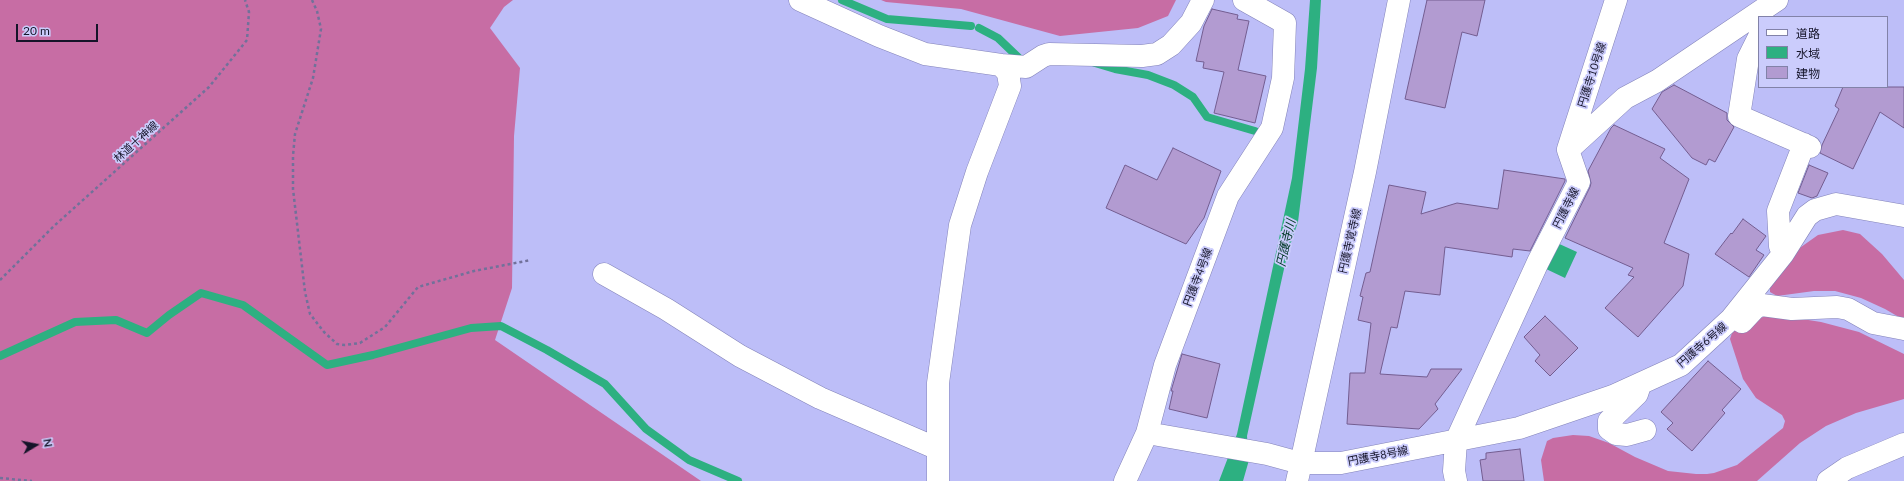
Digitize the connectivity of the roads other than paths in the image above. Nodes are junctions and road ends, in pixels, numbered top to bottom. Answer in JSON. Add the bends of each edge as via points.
{"nodes":[{"id":1,"x":800,"y":0,"type":"edge"},
{"id":2,"x":1203,"y":0,"type":"edge"},
{"id":3,"x":1244,"y":0,"type":"edge"},
{"id":4,"x":1399,"y":0,"type":"edge"},
{"id":5,"x":1616,"y":0,"type":"edge"},
{"id":6,"x":1774,"y":6,"type":"edge"},
{"id":7,"x":1758,"y":16,"type":"edge"},
{"id":8,"x":1758,"y":16,"type":"edge"},
{"id":9,"x":1758,"y":39,"type":"edge"},
{"id":10,"x":1001,"y":65,"type":"junction"},
{"id":11,"x":1568,"y":150,"type":"junction"},
{"id":12,"x":1904,"y":216,"type":"edge"},
{"id":13,"x":1783,"y":254,"type":"junction"},
{"id":14,"x":604,"y":274,"type":"dead end"},
{"id":15,"x":1732,"y":318,"type":"junction"},
{"id":16,"x":1904,"y":328,"type":"edge"},
{"id":17,"x":1641,"y":384,"type":"junction"},
{"id":18,"x":1645,"y":430,"type":"dead end"},
{"id":19,"x":1147,"y":433,"type":"junction"},
{"id":20,"x":1456,"y":441,"type":"junction"},
{"id":21,"x":1904,"y":444,"type":"edge"},
{"id":22,"x":938,"y":449,"type":"junction"},
{"id":23,"x":1299,"y":472,"type":"edge"},
{"id":24,"x":938,"y":481,"type":"edge"},
{"id":25,"x":1125,"y":481,"type":"edge"},
{"id":26,"x":1456,"y":481,"type":"edge"},
{"id":27,"x":1828,"y":481,"type":"edge"}],
"edges":[{"from":1,"to":10,"type":"street","via":[[925,54]]},
{"from":2,"to":10,"type":"street","via":[[1191,23],[1171,45],[1157,54],[1049,54],[1026,67]]},
{"from":3,"to":19,"type":"street","name":"円護寺4号線","via":[[1286,23],[1283,78],[1272,128],[1228,196],[1165,366]]},
{"from":4,"to":23,"type":"street","name":"円護寺覚寺線","via":[[1365,172]]},
{"from":5,"to":11,"type":"street","name":"円護寺10号線"},
{"from":6,"to":7,"type":"street"},
{"from":8,"to":11,"type":"street","via":[[1657,81],[1625,98]]},
{"from":9,"to":13,"type":"street","via":[[1748,59],[1739,116],[1807,146],[1783,194],[1778,211],[1780,246]]},
{"from":10,"to":22,"type":"street","via":[[1008,74],[1010,86],[960,225],[938,383]]},
{"from":11,"to":20,"type":"street","name":"円護寺線","via":[[1579,182],[1538,262]]},
{"from":12,"to":13,"type":"street","name":"円護寺6号線","via":[[1836,204],[1825,206],[1807,216]]},
{"from":13,"to":15,"type":"street","name":"円護寺6号線"},
{"from":14,"to":22,"type":"street","via":[[666,309],[740,356],[820,398]]},
{"from":15,"to":16,"type":"street","via":[[1742,322],[1755,308],[1762,305],[1792,309],[1837,307],[1848,309],[1873,323]]},
{"from":15,"to":17,"type":"street","name":"円護寺6号線","via":[[1681,365]]},
{"from":17,"to":18,"type":"street","via":[[1637,394],[1609,421],[1609,429],[1616,434],[1627,436]]},
{"from":17,"to":20,"type":"street","name":"円護寺6号線","via":[[1519,428]]},
{"from":19,"to":23,"type":"street","via":[[1267,454]]},
{"from":19,"to":25,"type":"street"},
{"from":20,"to":23,"type":"street","name":"円護寺8号線"},
{"from":20,"to":26,"type":"street","name":"円護寺線"},
{"from":21,"to":27,"type":"street","via":[[1847,468]]},
{"from":22,"to":24,"type":"street"}]}
